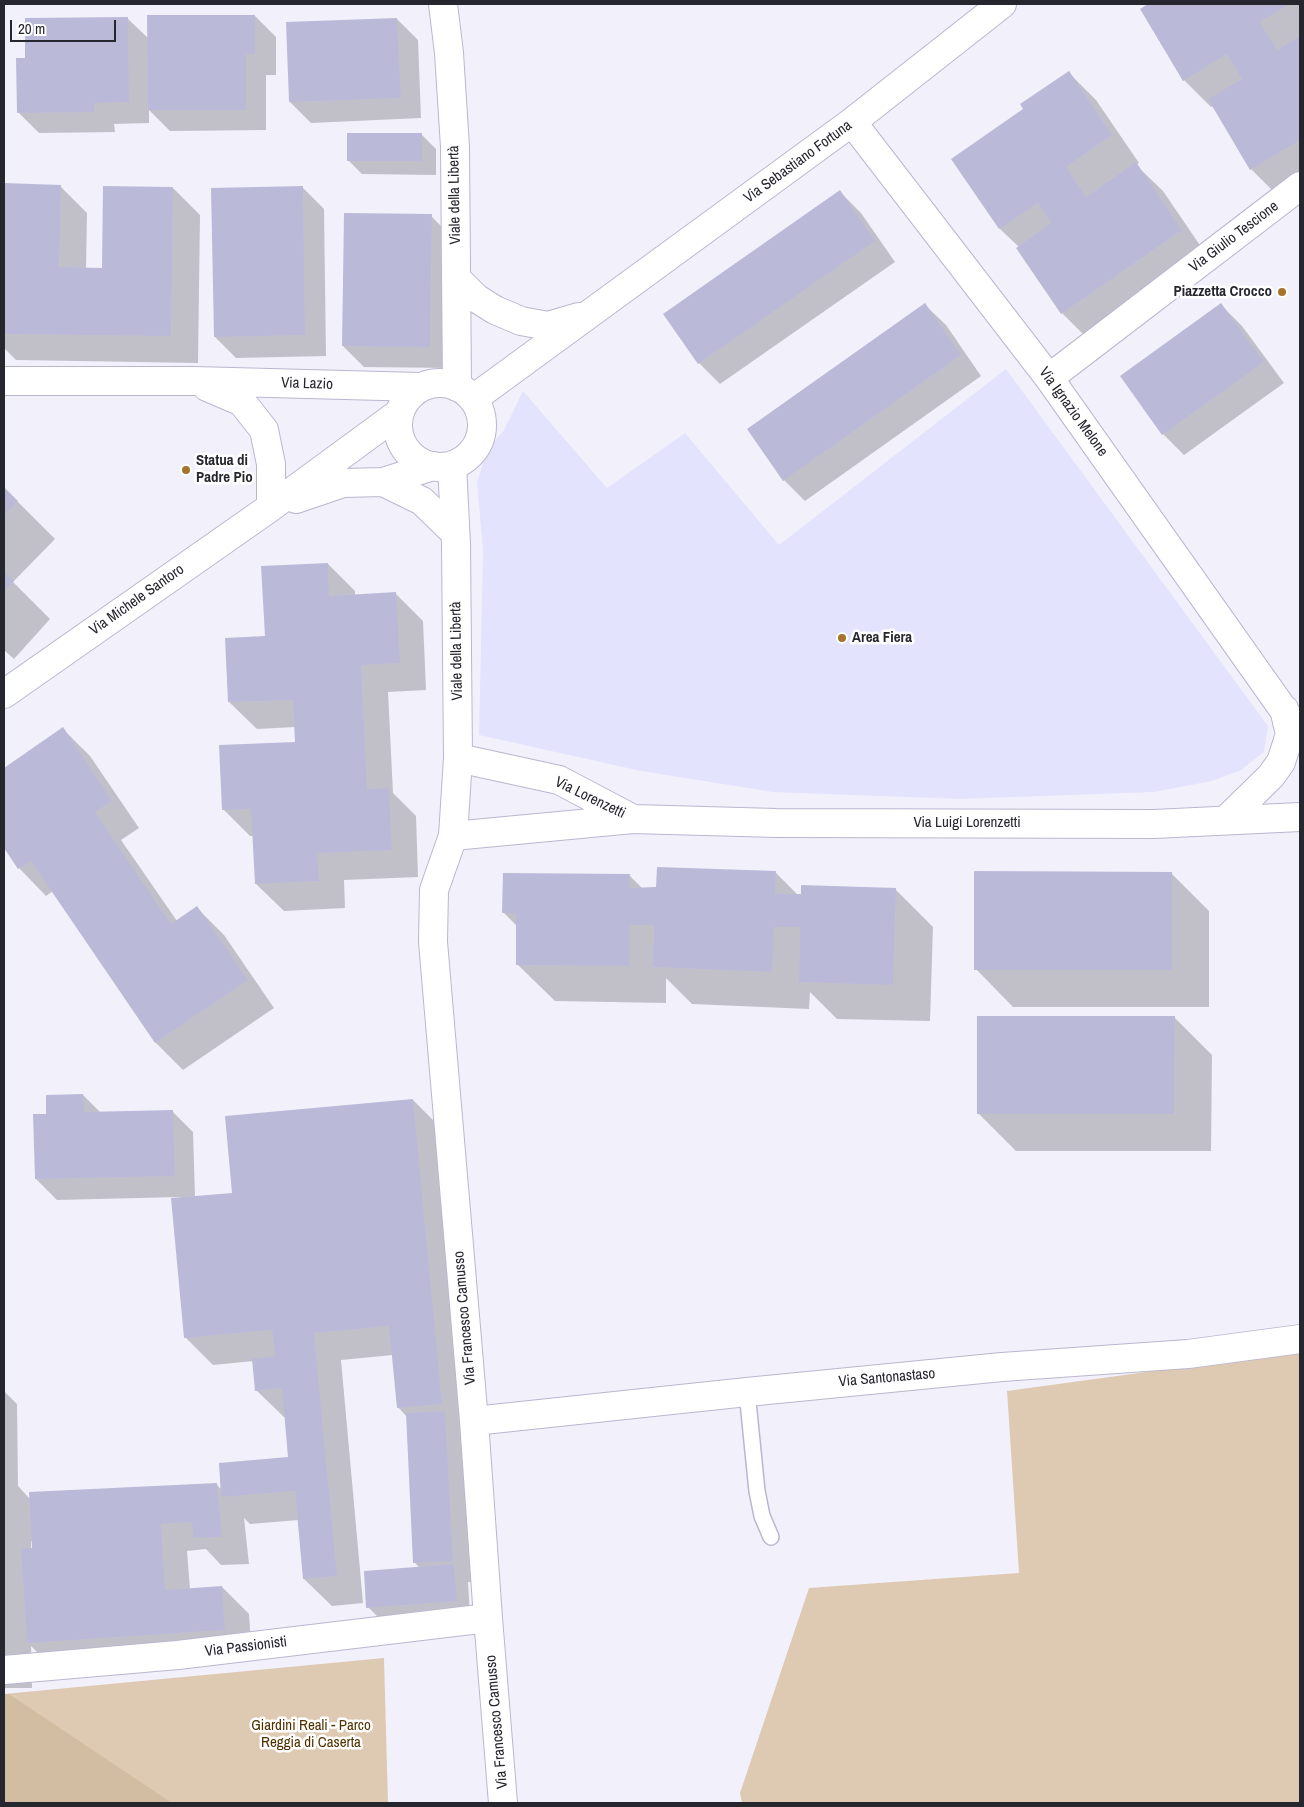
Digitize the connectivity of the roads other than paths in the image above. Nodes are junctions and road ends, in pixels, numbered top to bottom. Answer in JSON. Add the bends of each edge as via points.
{"nodes":[{"id":1,"x":443,"y":4,"type":"edge"},
{"id":2,"x":1002,"y":4,"type":"edge"},
{"id":3,"x":852,"y":122,"type":"junction"},
{"id":4,"x":1300,"y":186,"type":"edge"},
{"id":5,"x":456,"y":278,"type":"junction"},
{"id":6,"x":590,"y":314,"type":"junction"},
{"id":7,"x":1049,"y":378,"type":"junction"},
{"id":8,"x":4,"y":381,"type":"edge"},
{"id":9,"x":194,"y":381,"type":"junction"},
{"id":10,"x":420,"y":387,"type":"junction"},
{"id":11,"x":465,"y":393,"type":"junction"},
{"id":12,"x":399,"y":413,"type":"junction"},
{"id":13,"x":442,"y":466,"type":"junction"},
{"id":14,"x":383,"y":482,"type":"junction"},
{"id":15,"x":271,"y":507,"type":"junction"},
{"id":16,"x":455,"y":533,"type":"junction"},
{"id":17,"x":4,"y":694,"type":"edge"},
{"id":18,"x":1284,"y":708,"type":"junction"},
{"id":19,"x":1300,"y":733,"type":"edge"},
{"id":20,"x":458,"y":758,"type":"junction"},
{"id":21,"x":1300,"y":817,"type":"edge"},
{"id":22,"x":633,"y":819,"type":"junction"},
{"id":23,"x":1226,"y":820,"type":"junction"},
{"id":24,"x":453,"y":836,"type":"junction"},
{"id":25,"x":1300,"y":1339,"type":"edge"},
{"id":26,"x":747,"y":1392,"type":"junction"},
{"id":27,"x":474,"y":1421,"type":"junction"},
{"id":28,"x":771,"y":1537,"type":"dead end"},
{"id":29,"x":488,"y":1618,"type":"junction"},
{"id":30,"x":4,"y":1670,"type":"edge"},
{"id":31,"x":503,"y":1803,"type":"edge"}],
"edges":[{"from":1,"to":5,"type":"street","name":"Viale della Libertà","via":[[455,147]]},
{"from":2,"to":3,"type":"street","name":"Via Sebastiano Fortuna"},
{"from":3,"to":6,"type":"street","name":"Via Sebastiano Fortuna"},
{"from":3,"to":7,"type":"street","name":"Via Ignazio Melone"},
{"from":4,"to":7,"type":"street","name":"Via Giulio Tescione"},
{"from":5,"to":6,"type":"street","name":"Via Sebastiano Fortuna","via":[[476,298],[521,321],[548,326]]},
{"from":5,"to":11,"type":"street","name":"Viale della Libertà"},
{"from":6,"to":11,"type":"street","name":"Via Sebastiano Fortuna"},
{"from":7,"to":18,"type":"street","name":"Via Ignazio Melone"},
{"from":8,"to":9,"type":"street","name":"Via Lazio"},
{"from":9,"to":10,"type":"street","name":"Via Lazio"},
{"from":9,"to":15,"type":"street","name":"Via Lazio","via":[[242,402],[264,430],[271,464]]},
{"from":10,"to":11,"type":"street","via":[[445,383]]},
{"from":10,"to":12,"type":"street","via":[[411,394]]},
{"from":11,"to":13,"type":"street","name":"Viale della Libertà","via":[[479,411],[482,424],[480,438],[464,459]]},
{"from":12,"to":13,"type":"street","via":[[401,441],[408,453],[420,462]]},
{"from":12,"to":15,"type":"street","name":"Via Michele Santoro"},
{"from":13,"to":14,"type":"street","name":"Via Michele Santoro"},
{"from":13,"to":16,"type":"street","name":"Viale della Libertà"},
{"from":14,"to":15,"type":"street","name":"Via Michele Santoro","via":[[343,483]]},
{"from":14,"to":16,"type":"street","name":"Via Michele Santoro","via":[[422,501]]},
{"from":15,"to":17,"type":"street","name":"Via Michele Santoro"},
{"from":16,"to":20,"type":"street","name":"Viale della Libertà"},
{"from":18,"to":19,"type":"street","name":"Via Ignazio Melone"},
{"from":18,"to":23,"type":"street","name":"Via Ignazio Melone","via":[[1290,734],[1281,762]]},
{"from":20,"to":22,"type":"street","name":"Via Lorenzetti","via":[[559,780]]},
{"from":20,"to":24,"type":"street","name":"Viale della Libertà"},
{"from":21,"to":23,"type":"street","name":"Via Luigi Lorenzetti"},
{"from":22,"to":23,"type":"street","name":"Via Luigi Lorenzetti","via":[[776,823],[1154,824]]},
{"from":22,"to":24,"type":"street","name":"Via Lorenzetti"},
{"from":24,"to":27,"type":"street","name":"Via Francesco Camusso","via":[[434,890],[433,942]]},
{"from":25,"to":26,"type":"street","name":"Via Santonastaso","via":[[1188,1354],[1002,1367]]},
{"from":26,"to":27,"type":"street","name":"Via Santonastaso"},
{"from":26,"to":28,"type":"lane","via":[[757,1491]]},
{"from":27,"to":29,"type":"street","name":"Via Francesco Camusso"},
{"from":29,"to":30,"type":"street","name":"Via Passionisti","via":[[178,1655]]},
{"from":29,"to":31,"type":"street","name":"Via Francesco Camusso"}]}
